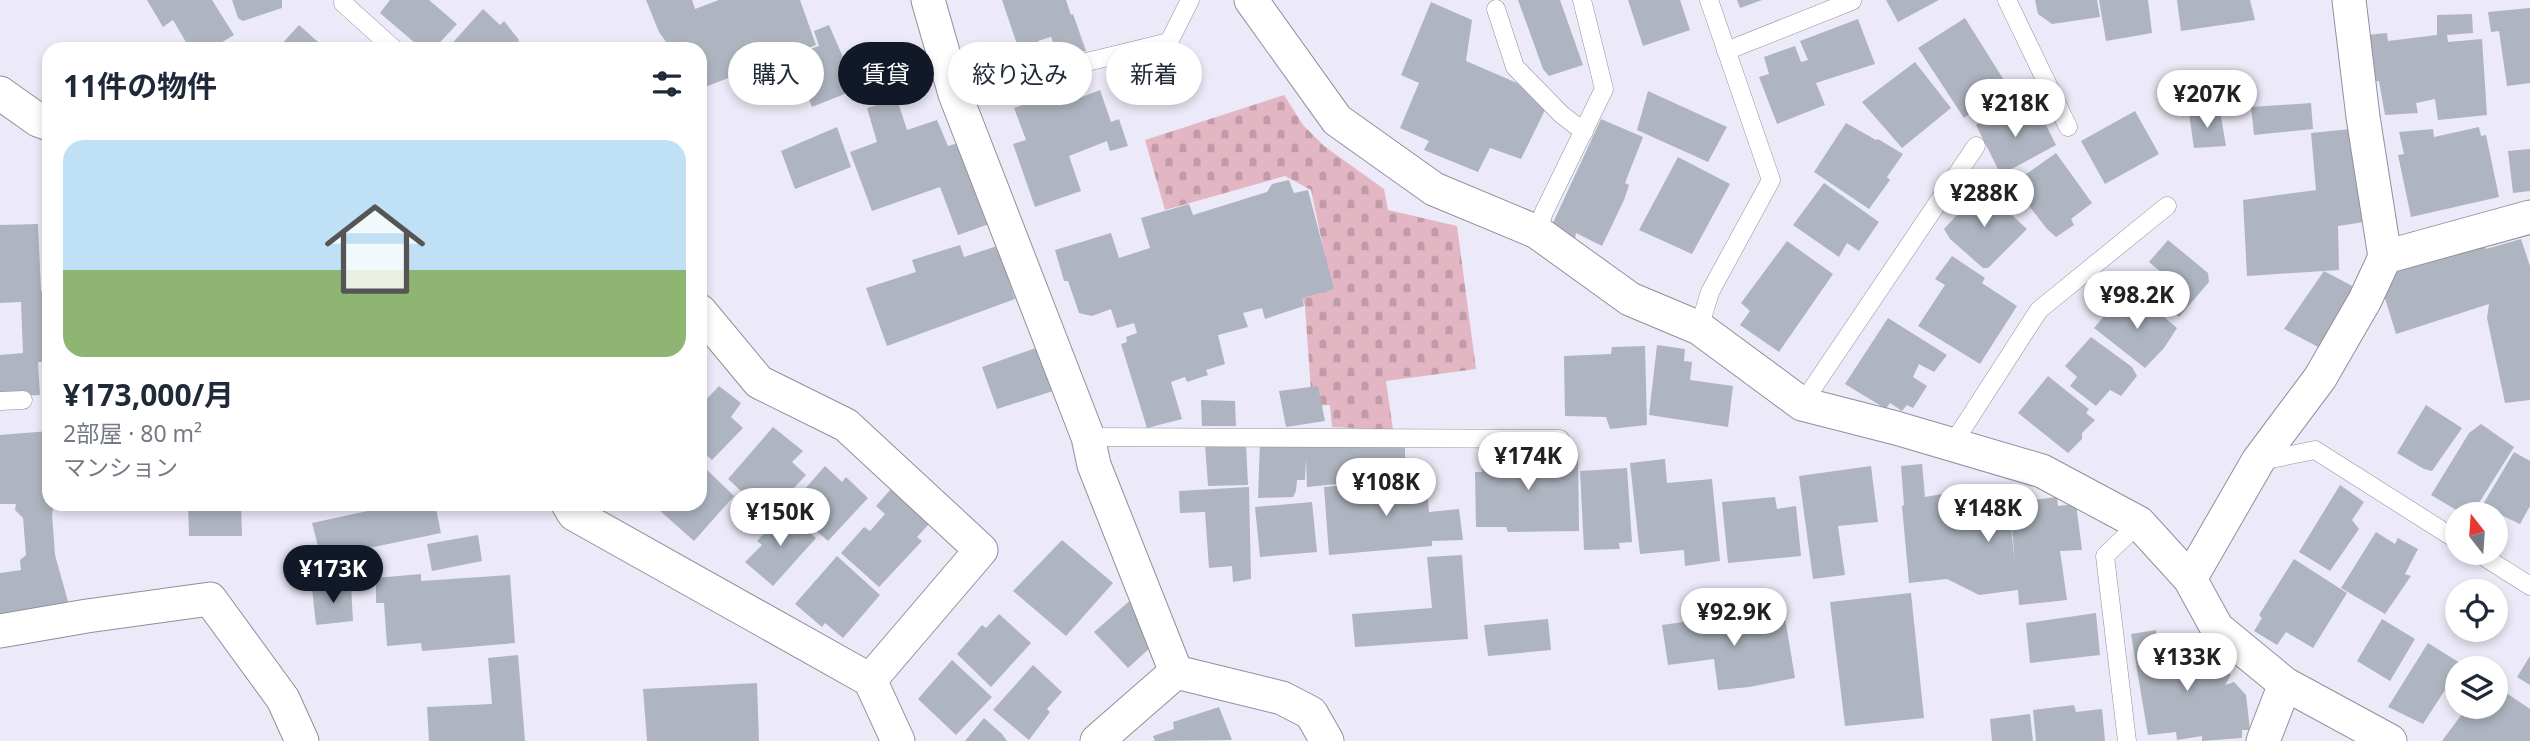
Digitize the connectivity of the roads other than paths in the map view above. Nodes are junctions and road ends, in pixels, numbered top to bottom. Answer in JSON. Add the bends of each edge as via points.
{"nodes":[{"id":1,"x":928,"y":0,"type":"edge"},
{"id":2,"x":1190,"y":0,"type":"edge"},
{"id":3,"x":1251,"y":0,"type":"edge"},
{"id":4,"x":1582,"y":0,"type":"edge"},
{"id":5,"x":1709,"y":0,"type":"edge"},
{"id":6,"x":2007,"y":0,"type":"edge"},
{"id":7,"x":2350,"y":0,"type":"edge"},
{"id":8,"x":1852,"y":1,"type":"edge"},
{"id":9,"x":344,"y":3,"type":"dead end"},
{"id":10,"x":1496,"y":9,"type":"dead end"},
{"id":11,"x":386,"y":42,"type":"edge"},
{"id":12,"x":1726,"y":51,"type":"junction"},
{"id":13,"x":1092,"y":61,"type":"edge"},
{"id":14,"x":948,"y":70,"type":"edge"},
{"id":15,"x":0,"y":93,"type":"edge"},
{"id":16,"x":959,"y":105,"type":"edge"},
{"id":17,"x":42,"y":121,"type":"edge"},
{"id":18,"x":2068,"y":127,"type":"dead end"},
{"id":19,"x":1584,"y":132,"type":"junction"},
{"id":20,"x":1976,"y":146,"type":"dead end"},
{"id":21,"x":2167,"y":206,"type":"dead end"},
{"id":22,"x":2530,"y":217,"type":"edge"},
{"id":23,"x":1537,"y":232,"type":"junction"},
{"id":24,"x":2385,"y":257,"type":"junction"},
{"id":25,"x":707,"y":319,"type":"edge"},
{"id":26,"x":1699,"y":328,"type":"junction"},
{"id":27,"x":23,"y":400,"type":"dead end"},
{"id":28,"x":0,"y":401,"type":"edge"},
{"id":29,"x":1802,"y":404,"type":"junction"},
{"id":30,"x":1088,"y":437,"type":"junction"},
{"id":31,"x":1559,"y":439,"type":"dead end"},
{"id":32,"x":1952,"y":445,"type":"junction"},
{"id":33,"x":2258,"y":461,"type":"junction"},
{"id":34,"x":572,"y":511,"type":"edge"},
{"id":35,"x":2139,"y":523,"type":"junction"},
{"id":36,"x":2445,"y":532,"type":"edge"},
{"id":37,"x":2497,"y":565,"type":"edge"},
{"id":38,"x":2190,"y":579,"type":"junction"},
{"id":39,"x":2530,"y":586,"type":"edge"},
{"id":40,"x":0,"y":631,"type":"edge"},
{"id":41,"x":1176,"y":672,"type":"junction"},
{"id":42,"x":870,"y":680,"type":"junction"},
{"id":43,"x":2285,"y":684,"type":"junction"},
{"id":44,"x":302,"y":741,"type":"edge"},
{"id":45,"x":898,"y":741,"type":"edge"},
{"id":46,"x":1097,"y":741,"type":"edge"},
{"id":47,"x":1327,"y":741,"type":"edge"},
{"id":48,"x":2127,"y":741,"type":"edge"},
{"id":49,"x":2263,"y":741,"type":"edge"},
{"id":50,"x":2390,"y":741,"type":"edge"}],
"edges":[{"from":1,"to":14,"type":"street"},
{"from":2,"to":13,"type":"lane","via":[[1169,42]]},
{"from":3,"to":23,"type":"street","via":[[1337,120],[1434,189]]},
{"from":4,"to":19,"type":"lane","via":[[1604,89]]},
{"from":5,"to":12,"type":"lane"},
{"from":6,"to":18,"type":"lane"},
{"from":7,"to":24,"type":"street"},
{"from":8,"to":12,"type":"lane"},
{"from":9,"to":11,"type":"lane"},
{"from":10,"to":19,"type":"lane","via":[[1515,67]]},
{"from":12,"to":26,"type":"lane","via":[[1771,180],[1710,292]]},
{"from":15,"to":17,"type":"street"},
{"from":16,"to":30,"type":"street"},
{"from":19,"to":23,"type":"lane"},
{"from":20,"to":29,"type":"lane"},
{"from":21,"to":32,"type":"lane","via":[[2039,310]]},
{"from":22,"to":24,"type":"street"},
{"from":23,"to":26,"type":"street","via":[[1630,299]]},
{"from":24,"to":33,"type":"street","via":[[2320,377]]},
{"from":25,"to":42,"type":"street","via":[[759,382],[846,425],[981,550]]},
{"from":26,"to":29,"type":"street"},
{"from":27,"to":28,"type":"lane"},
{"from":29,"to":32,"type":"street"},
{"from":30,"to":31,"type":"lane"},
{"from":30,"to":41,"type":"street","via":[[1094,465]]},
{"from":32,"to":35,"type":"street","via":[[2042,471]]},
{"from":33,"to":36,"type":"lane","via":[[2315,450]]},
{"from":33,"to":38,"type":"street"},
{"from":34,"to":42,"type":"street"},
{"from":35,"to":38,"type":"street"},
{"from":35,"to":48,"type":"lane","via":[[2105,556]]},
{"from":37,"to":39,"type":"lane"},
{"from":38,"to":43,"type":"street","via":[[2217,628]]},
{"from":40,"to":44,"type":"street","via":[[209,599],[283,699]]},
{"from":41,"to":46,"type":"street"},
{"from":41,"to":47,"type":"street","via":[[1282,698],[1311,713]]},
{"from":42,"to":45,"type":"street"},
{"from":43,"to":49,"type":"street"},
{"from":43,"to":50,"type":"street"}]}
